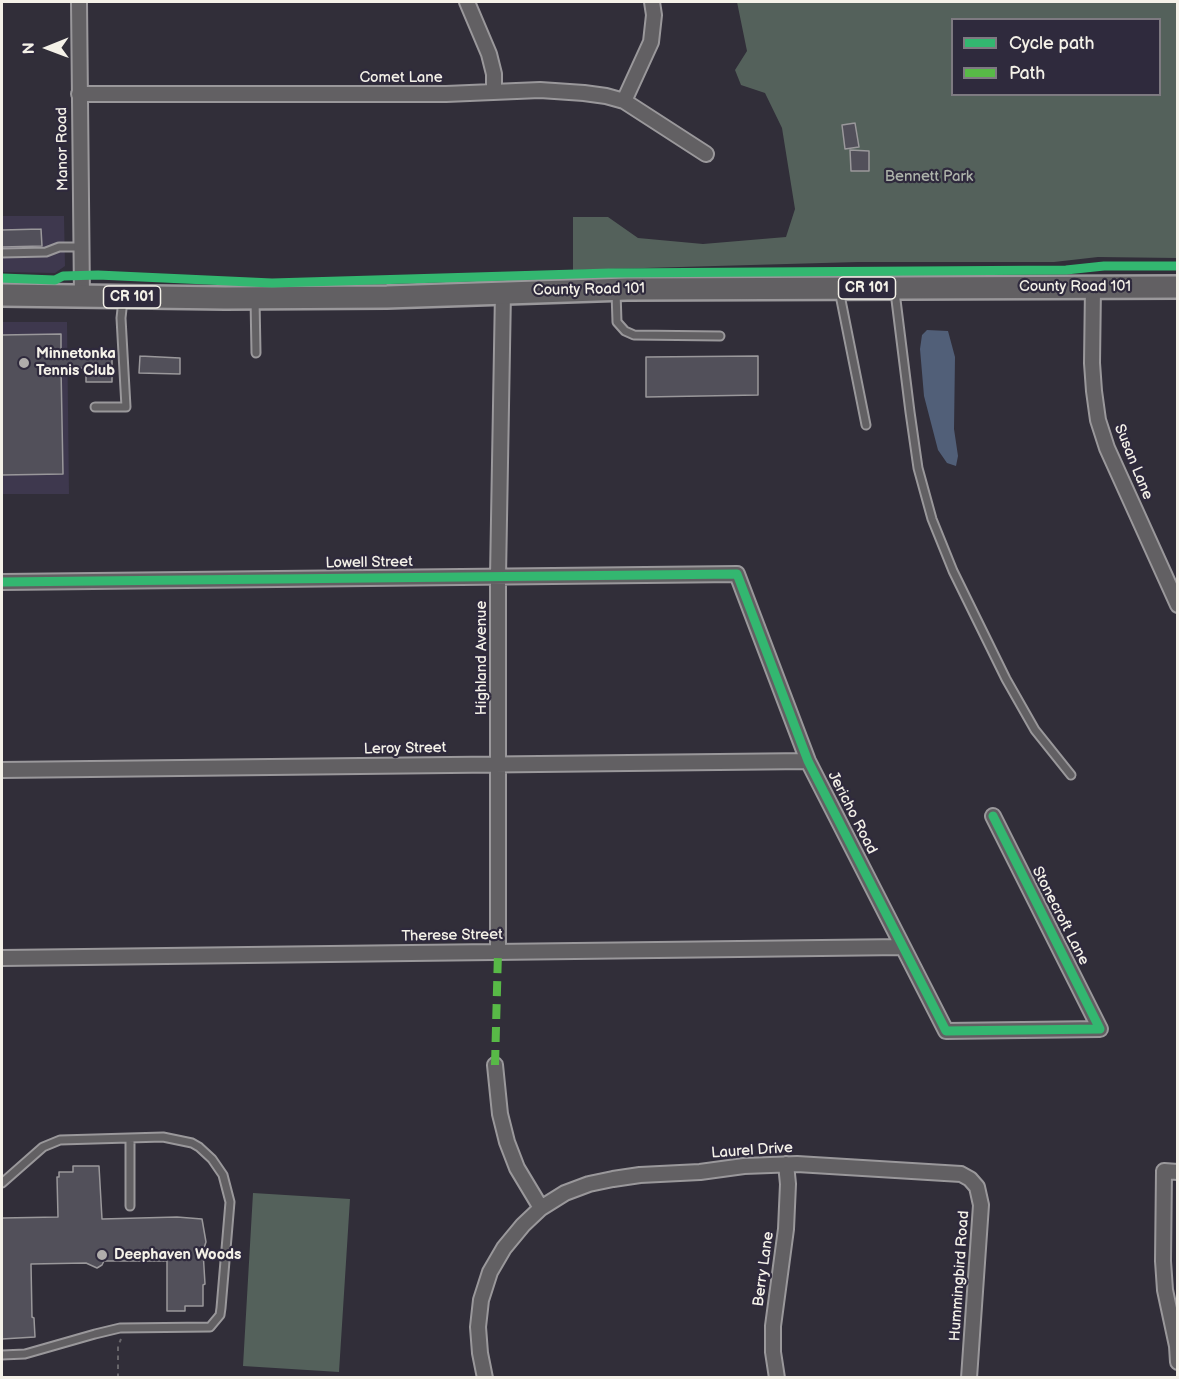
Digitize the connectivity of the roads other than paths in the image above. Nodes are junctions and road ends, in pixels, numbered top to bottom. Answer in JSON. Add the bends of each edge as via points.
{"nodes":[{"id":1,"x":79,"y":2,"type":"edge"},
{"id":2,"x":467,"y":2,"type":"edge"},
{"id":3,"x":652,"y":2,"type":"edge"},
{"id":4,"x":494,"y":91,"type":"junction"},
{"id":5,"x":79,"y":94,"type":"junction"},
{"id":6,"x":624,"y":101,"type":"junction"},
{"id":7,"x":706,"y":154,"type":"dead end"},
{"id":8,"x":81,"y":247,"type":"junction"},
{"id":9,"x":2,"y":254,"type":"edge"},
{"id":10,"x":1093,"y":287,"type":"junction"},
{"id":11,"x":1178,"y":287,"type":"edge"},
{"id":12,"x":838,"y":288,"type":"junction"},
{"id":13,"x":895,"y":288,"type":"junction"},
{"id":14,"x":616,"y":290,"type":"junction"},
{"id":15,"x":502,"y":292,"type":"junction"},
{"id":16,"x":2,"y":295,"type":"edge"},
{"id":17,"x":82,"y":297,"type":"junction"},
{"id":18,"x":123,"y":297,"type":"junction"},
{"id":19,"x":255,"y":297,"type":"junction"},
{"id":20,"x":720,"y":336,"type":"dead end"},
{"id":21,"x":256,"y":353,"type":"dead end"},
{"id":22,"x":95,"y":407,"type":"dead end"},
{"id":23,"x":866,"y":425,"type":"dead end"},
{"id":24,"x":737,"y":574,"type":"joint"},
{"id":25,"x":498,"y":576,"type":"junction"},
{"id":26,"x":2,"y":582,"type":"edge"},
{"id":27,"x":1178,"y":605,"type":"edge"},
{"id":28,"x":808,"y":761,"type":"junction"},
{"id":29,"x":498,"y":765,"type":"junction"},
{"id":30,"x":2,"y":770,"type":"edge"},
{"id":31,"x":1071,"y":775,"type":"dead end"},
{"id":32,"x":993,"y":816,"type":"dead end"},
{"id":33,"x":903,"y":947,"type":"junction"},
{"id":34,"x":498,"y":952,"type":"junction"},
{"id":35,"x":2,"y":958,"type":"edge"},
{"id":36,"x":975,"y":1031,"type":"joint"},
{"id":37,"x":495,"y":1065,"type":"dead end"},
{"id":38,"x":130,"y":1138,"type":"junction"},
{"id":39,"x":786,"y":1164,"type":"junction"},
{"id":40,"x":1171,"y":1172,"type":"edge"},
{"id":41,"x":970,"y":1179,"type":"joint"},
{"id":42,"x":2,"y":1183,"type":"edge"},
{"id":43,"x":130,"y":1206,"type":"dead end"},
{"id":44,"x":541,"y":1208,"type":"junction"},
{"id":45,"x":2,"y":1355,"type":"edge"},
{"id":46,"x":1178,"y":1362,"type":"edge"},
{"id":47,"x":485,"y":1377,"type":"edge"},
{"id":48,"x":777,"y":1377,"type":"edge"},
{"id":49,"x":969,"y":1377,"type":"edge"}],
"edges":[{"from":1,"to":5,"type":"street","name":"Manor Road"},
{"from":2,"to":4,"type":"street","via":[[489,54]]},
{"from":3,"to":6,"type":"street","via":[[651,42]]},
{"from":4,"to":5,"type":"street","name":"Comet Lane"},
{"from":4,"to":6,"type":"street","name":"Comet Lane","via":[[584,93]]},
{"from":5,"to":8,"type":"street","name":"Manor Road"},
{"from":6,"to":7,"type":"street","name":"Comet Lane"},
{"from":8,"to":9,"type":"lane"},
{"from":8,"to":17,"type":"street","name":"Manor Road"},
{"from":10,"to":11,"type":"main road","name":"County Road 101","number":"CR 101"},
{"from":10,"to":13,"type":"main road","name":"County Road 101","number":"CR 101"},
{"from":10,"to":27,"type":"street","name":"Susan Lane","via":[[1092,363],[1098,420]]},
{"from":12,"to":13,"type":"main road","name":"County Road 101","number":"CR 101"},
{"from":12,"to":14,"type":"main road","name":"County Road 101","number":"CR 101"},
{"from":12,"to":23,"type":"lane"},
{"from":13,"to":31,"type":"lane","via":[[909,412],[932,519],[953,572],[1011,688],[1035,730]]},
{"from":14,"to":15,"type":"main road","name":"County Road 101","number":"CR 101"},
{"from":14,"to":20,"type":"lane","via":[[617,322],[634,335]]},
{"from":15,"to":19,"type":"main road","name":"County Road 101","number":"CR 101"},
{"from":15,"to":25,"type":"street","name":"Highland Avenue"},
{"from":16,"to":17,"type":"main road","name":"County Road 101","number":"CR 101"},
{"from":17,"to":18,"type":"main road","name":"County Road 101","number":"CR 101"},
{"from":18,"to":19,"type":"main road","name":"County Road 101","number":"CR 101"},
{"from":18,"to":22,"type":"lane","via":[[126,407]]},
{"from":19,"to":21,"type":"lane"},
{"from":24,"to":25,"type":"street","name":"Lowell Street"},
{"from":24,"to":28,"type":"street","name":"Jericho Road"},
{"from":25,"to":26,"type":"street","name":"Lowell Street"},
{"from":25,"to":29,"type":"street","name":"Highland Avenue"},
{"from":28,"to":29,"type":"street","name":"Leroy Street"},
{"from":28,"to":33,"type":"street","name":"Jericho Road"},
{"from":29,"to":30,"type":"street","name":"Leroy Street"},
{"from":29,"to":34,"type":"street","name":"Highland Avenue"},
{"from":32,"to":36,"type":"street","name":"Stonecroft Lane","via":[[1100,1029]]},
{"from":33,"to":34,"type":"street","name":"Therese Street"},
{"from":33,"to":36,"type":"street","name":"Jericho Road","via":[[946,1031]]},
{"from":34,"to":35,"type":"street","name":"Therese Street"},
{"from":37,"to":44,"type":"street","via":[[507,1142],[521,1176]]},
{"from":38,"to":42,"type":"lane","via":[[52,1143]]},
{"from":38,"to":43,"type":"lane"},
{"from":38,"to":45,"type":"lane","via":[[163,1137],[192,1143],[212,1159],[223,1175],[230,1202],[220,1315],[210,1327],[120,1328],[25,1354]]},
{"from":39,"to":41,"type":"street","name":"Laurel Drive","via":[[951,1173]]},
{"from":39,"to":44,"type":"street","name":"Laurel Drive","via":[[613,1179],[566,1193]]},
{"from":39,"to":48,"type":"street","name":"Berry Lane","via":[[786,1229],[773,1326]]},
{"from":40,"to":46,"type":"street","via":[[1163,1262]]},
{"from":41,"to":49,"type":"street","name":"Hummingbird Road","via":[[977,1187],[981,1205]]},
{"from":44,"to":47,"type":"street","via":[[504,1248],[490,1272],[478,1327]]}]}
